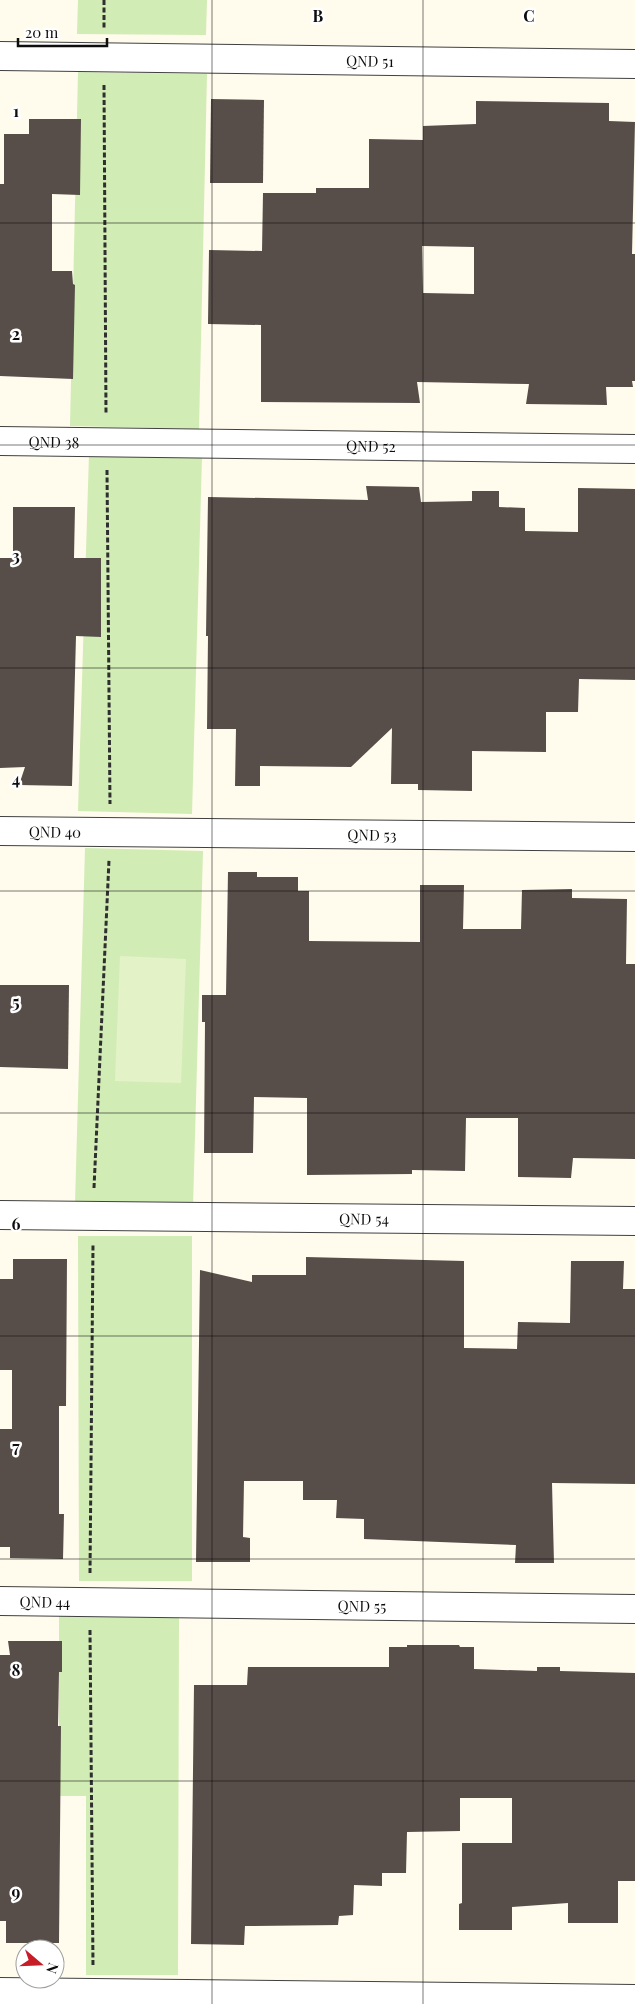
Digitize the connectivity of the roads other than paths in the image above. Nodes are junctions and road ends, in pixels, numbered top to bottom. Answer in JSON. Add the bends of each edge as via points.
{"nodes":[{"id":1,"x":0,"y":56,"type":"edge"},
{"id":2,"x":635,"y":64,"type":"edge"},
{"id":3,"x":0,"y":442,"type":"edge"},
{"id":4,"x":106,"y":442,"type":"joint"},
{"id":5,"x":635,"y":449,"type":"edge"},
{"id":6,"x":0,"y":830,"type":"edge"},
{"id":7,"x":110,"y":831,"type":"joint"},
{"id":8,"x":635,"y":838,"type":"edge"},
{"id":9,"x":0,"y":1214,"type":"edge"},
{"id":10,"x":635,"y":1221,"type":"edge"},
{"id":11,"x":0,"y":1601,"type":"edge"},
{"id":12,"x":90,"y":1602,"type":"joint"},
{"id":13,"x":635,"y":1610,"type":"edge"},
{"id":14,"x":0,"y":1992,"type":"edge"},
{"id":15,"x":635,"y":1999,"type":"edge"}],
"edges":[{"from":1,"to":2,"type":"street","name":"QND 51"},
{"from":3,"to":4,"type":"street","name":"QND 38"},
{"from":4,"to":5,"type":"street","name":"QND 52"},
{"from":6,"to":7,"type":"street","name":"QND 40"},
{"from":7,"to":8,"type":"street","name":"QND 53"},
{"from":9,"to":10,"type":"street","name":"QND 54"},
{"from":11,"to":12,"type":"street","name":"QND 44"},
{"from":12,"to":13,"type":"street","name":"QND 55"},
{"from":14,"to":15,"type":"street"}]}
